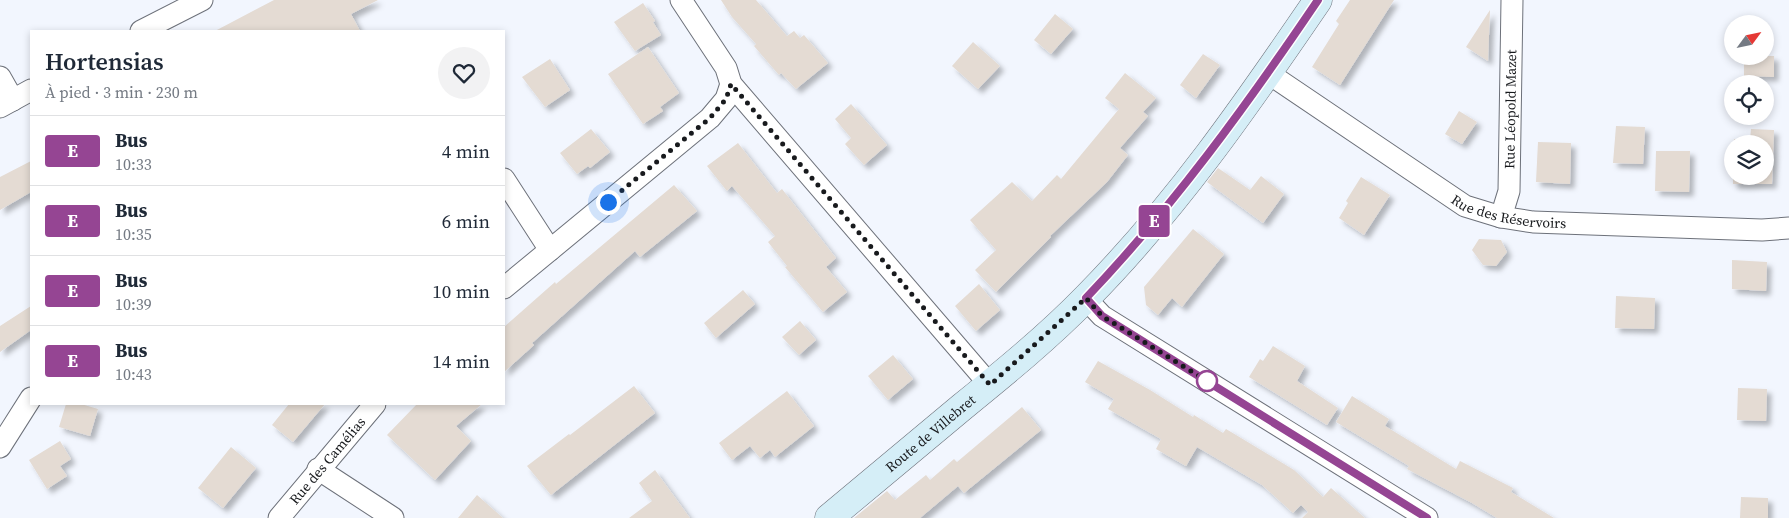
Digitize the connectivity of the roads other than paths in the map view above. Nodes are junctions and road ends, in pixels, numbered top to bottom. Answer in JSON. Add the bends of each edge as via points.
{"nodes":[{"id":1,"x":202,"y":0,"type":"edge"},
{"id":2,"x":680,"y":0,"type":"edge"},
{"id":3,"x":1318,"y":0,"type":"edge"},
{"id":4,"x":1512,"y":0,"type":"edge"},
{"id":5,"x":143,"y":30,"type":"edge"},
{"id":6,"x":1268,"y":73,"type":"junction"},
{"id":7,"x":0,"y":76,"type":"edge"},
{"id":8,"x":731,"y":84,"type":"junction"},
{"id":9,"x":30,"y":91,"type":"edge"},
{"id":10,"x":6,"y":103,"type":"edge"},
{"id":11,"x":505,"y":181,"type":"edge"},
{"id":12,"x":1501,"y":217,"type":"junction"},
{"id":13,"x":1789,"y":228,"type":"edge"},
{"id":14,"x":550,"y":250,"type":"junction"},
{"id":15,"x":505,"y":287,"type":"edge"},
{"id":16,"x":1086,"y":298,"type":"junction"},
{"id":17,"x":990,"y":385,"type":"junction"},
{"id":18,"x":30,"y":400,"type":"edge"},
{"id":19,"x":374,"y":405,"type":"edge"},
{"id":20,"x":0,"y":447,"type":"edge"},
{"id":21,"x":318,"y":469,"type":"junction"},
{"id":22,"x":279,"y":518,"type":"edge"},
{"id":23,"x":393,"y":518,"type":"edge"},
{"id":24,"x":828,"y":518,"type":"edge"},
{"id":25,"x":1426,"y":518,"type":"edge"}],
"edges":[{"from":1,"to":5,"type":"street"},
{"from":2,"to":8,"type":"street","via":[[726,68]]},
{"from":3,"to":6,"type":"main road","name":"Route de Villebret"},
{"from":4,"to":12,"type":"street","name":"Rue Léopold Mazet","via":[[1508,191]]},
{"from":6,"to":12,"type":"street","name":"Rue des Réservoirs","via":[[1465,206]]},
{"from":6,"to":16,"type":"main road","name":"Route de Villebret","via":[[1181,190]]},
{"from":7,"to":10,"type":"street"},
{"from":8,"to":14,"type":"street","via":[[726,99],[710,118]]},
{"from":8,"to":17,"type":"street"},
{"from":9,"to":10,"type":"street"},
{"from":11,"to":14,"type":"street"},
{"from":12,"to":13,"type":"street","name":"Rue des Réservoirs","via":[[1533,222],[1762,230]]},
{"from":14,"to":15,"type":"street"},
{"from":16,"to":17,"type":"main road","name":"Route de Villebret"},
{"from":16,"to":25,"type":"street","via":[[1102,316]]},
{"from":17,"to":24,"type":"main road","name":"Route de Villebret"},
{"from":18,"to":20,"type":"street"},
{"from":19,"to":21,"type":"street","name":"Rue des Camélias"},
{"from":21,"to":22,"type":"street","name":"Rue des Camélias"},
{"from":21,"to":23,"type":"street"}]}
